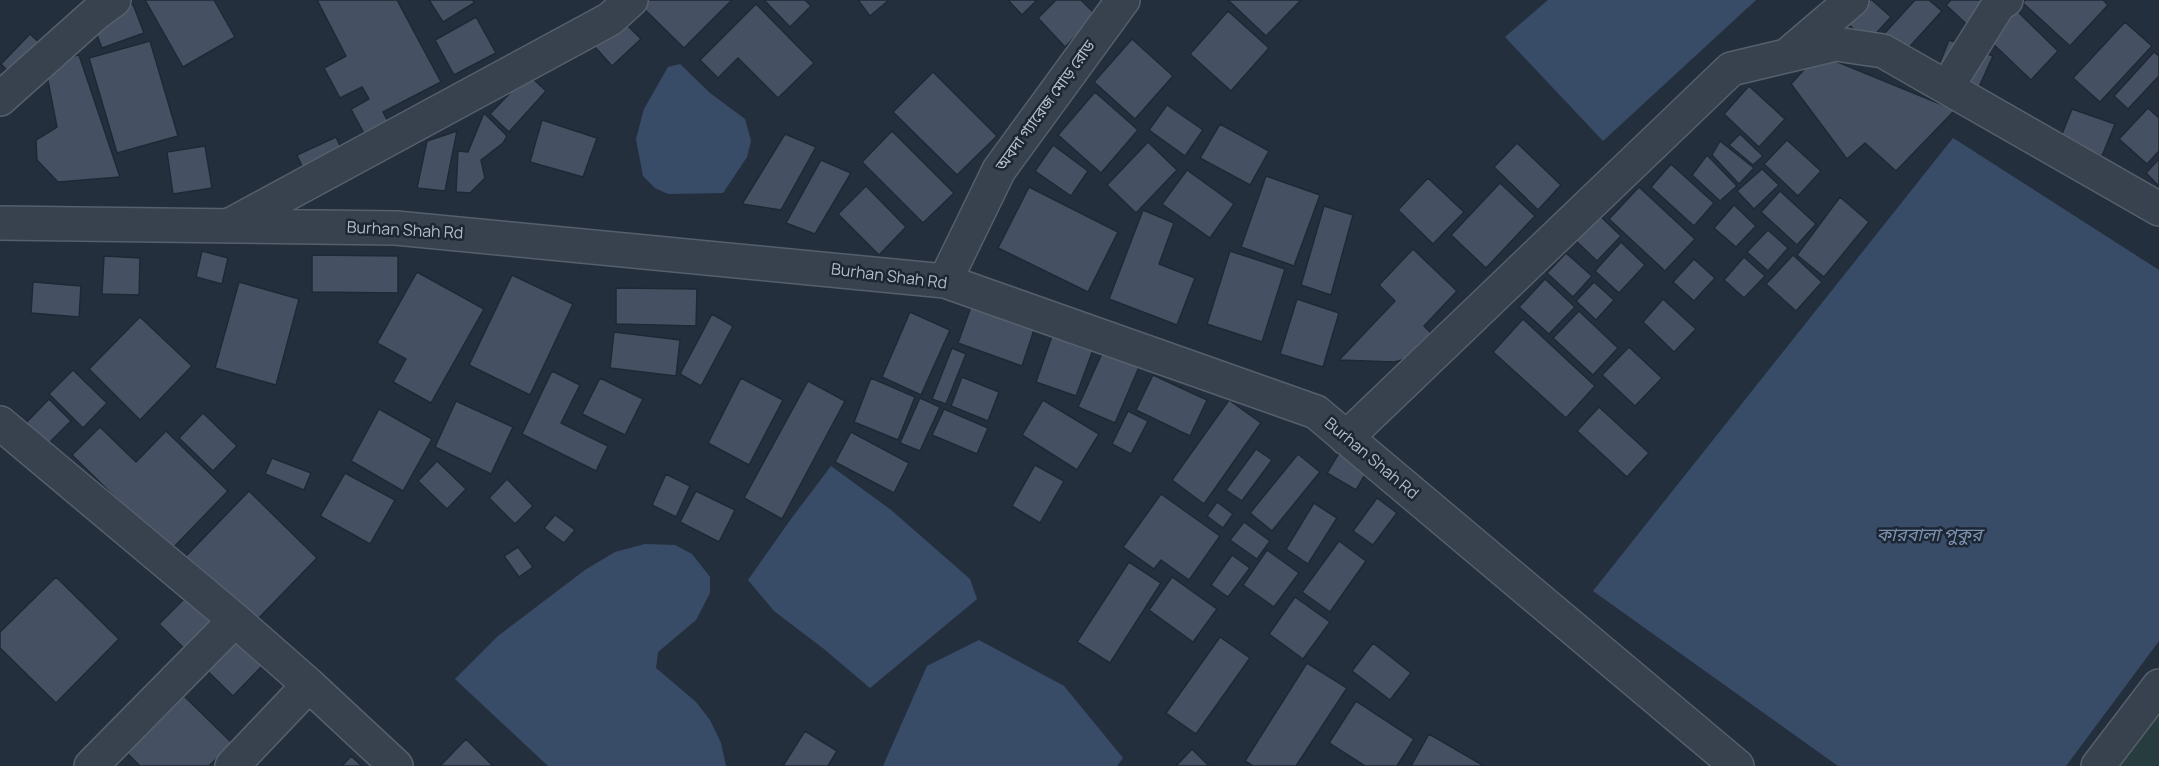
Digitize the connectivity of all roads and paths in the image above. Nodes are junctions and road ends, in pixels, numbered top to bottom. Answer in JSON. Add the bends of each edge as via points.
{"nodes":[{"id":1,"x":114,"y":0,"type":"edge"},
{"id":2,"x":631,"y":0,"type":"edge"},
{"id":3,"x":1123,"y":0,"type":"edge"},
{"id":4,"x":1852,"y":0,"type":"edge"},
{"id":5,"x":2006,"y":0,"type":"edge"},
{"id":6,"x":1785,"y":57,"type":"junction"},
{"id":7,"x":1947,"y":87,"type":"junction"},
{"id":8,"x":0,"y":99,"type":"edge"},
{"id":9,"x":2159,"y":209,"type":"edge"},
{"id":10,"x":0,"y":223,"type":"edge"},
{"id":11,"x":229,"y":226,"type":"junction"},
{"id":12,"x":945,"y":281,"type":"junction"},
{"id":13,"x":0,"y":423,"type":"edge"},
{"id":14,"x":1346,"y":438,"type":"junction"},
{"id":15,"x":235,"y":620,"type":"junction"},
{"id":16,"x":309,"y":685,"type":"junction"},
{"id":17,"x":2159,"y":686,"type":"edge"},
{"id":18,"x":91,"y":766,"type":"edge"},
{"id":19,"x":232,"y":766,"type":"edge"},
{"id":20,"x":396,"y":766,"type":"edge"},
{"id":21,"x":1737,"y":766,"type":"edge"},
{"id":22,"x":2098,"y":766,"type":"edge"}],
"edges":[{"from":1,"to":8,"type":"street"},
{"from":2,"to":11,"type":"street","via":[[610,19]]},
{"from":3,"to":12,"type":"street","name":"অবদা গ্যারেজ মোড় রোড","via":[[999,170]]},
{"from":4,"to":6,"type":"street"},
{"from":5,"to":7,"type":"street","via":[[1999,4]]},
{"from":6,"to":7,"type":"street","via":[[1836,44],[1883,51]]},
{"from":6,"to":14,"type":"street","via":[[1731,69]]},
{"from":7,"to":9,"type":"street"},
{"from":10,"to":11,"type":"street","name":"Burhan Shah Rd"},
{"from":11,"to":12,"type":"street","name":"Burhan Shah Rd","via":[[396,228]]},
{"from":12,"to":14,"type":"street","name":"Burhan Shah Rd","via":[[1316,412]]},
{"from":13,"to":15,"type":"street"},
{"from":14,"to":21,"type":"street","name":"Burhan Shah Rd"},
{"from":15,"to":16,"type":"street"},
{"from":15,"to":18,"type":"street"},
{"from":16,"to":19,"type":"street"},
{"from":16,"to":20,"type":"street"},
{"from":17,"to":22,"type":"street"}]}
